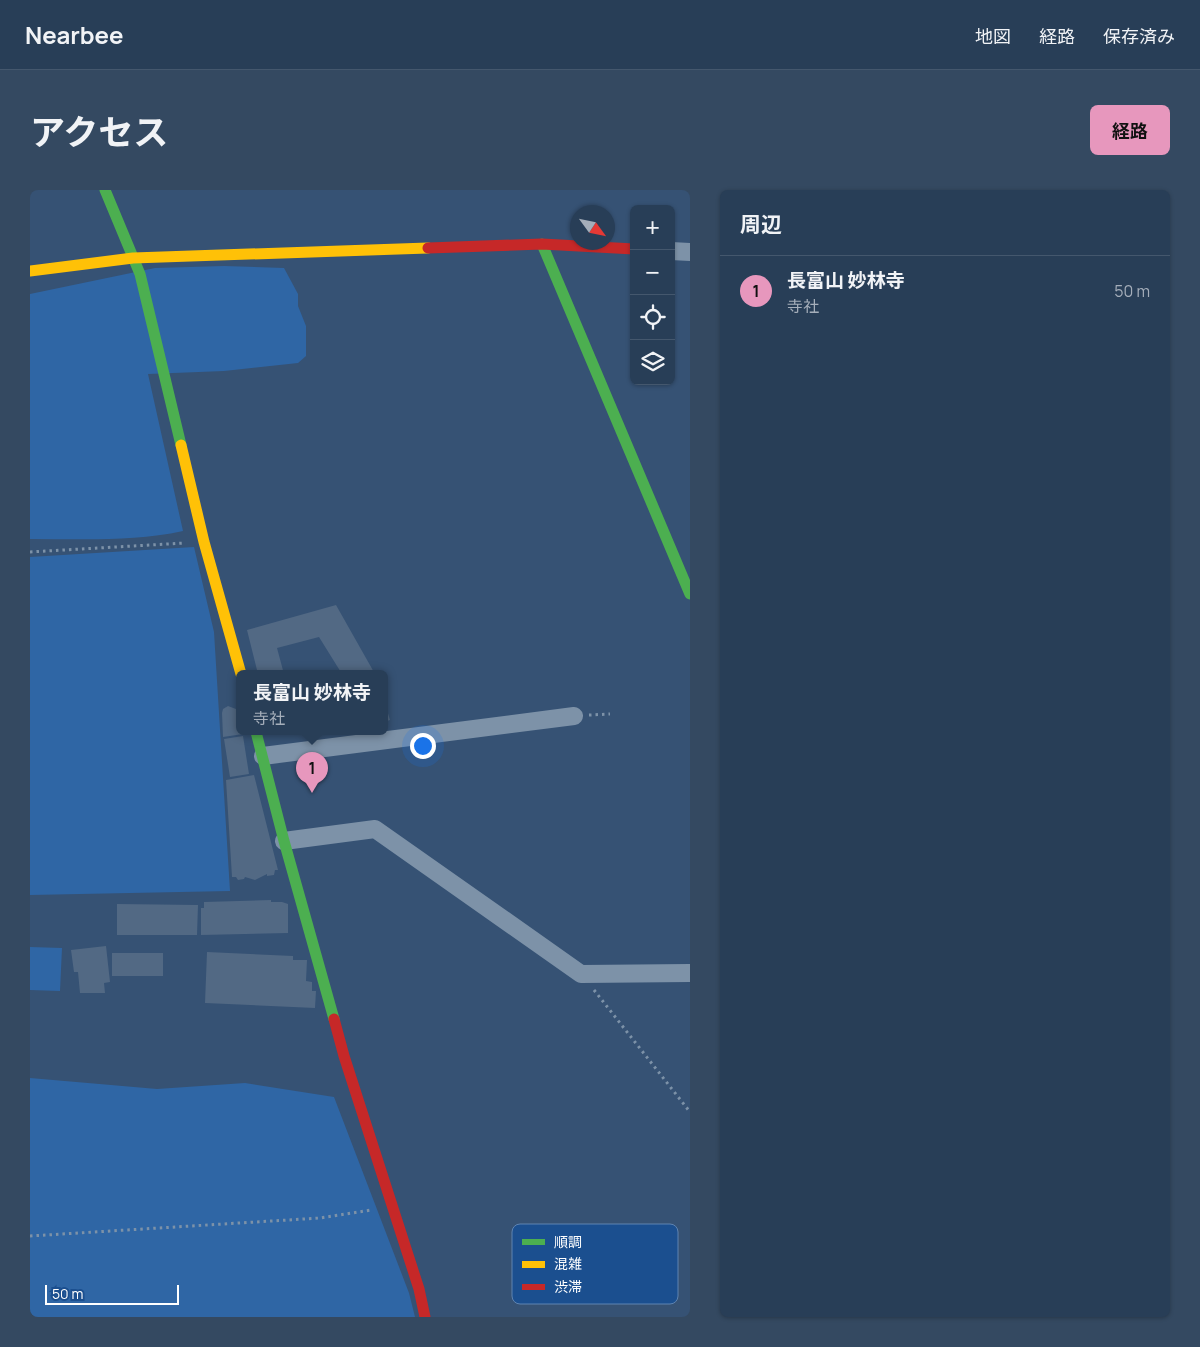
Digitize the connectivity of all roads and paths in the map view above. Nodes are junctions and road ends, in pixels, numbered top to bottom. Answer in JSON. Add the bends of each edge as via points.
{"nodes":[{"id":1,"x":105,"y":190,"type":"edge"},
{"id":2,"x":542,"y":244,"type":"junction"},
{"id":3,"x":630,"y":249,"type":"edge"},
{"id":4,"x":675,"y":251,"type":"edge"},
{"id":5,"x":690,"y":252,"type":"edge"},
{"id":6,"x":133,"y":258,"type":"junction"},
{"id":7,"x":30,"y":271,"type":"edge"},
{"id":8,"x":204,"y":542,"type":"junction"},
{"id":9,"x":30,"y":552,"type":"edge"},
{"id":10,"x":690,"y":594,"type":"edge"},
{"id":11,"x":239,"y":670,"type":"edge"},
{"id":12,"x":574,"y":716,"type":"dead end"},
{"id":13,"x":257,"y":735,"type":"edge"},
{"id":14,"x":263,"y":756,"type":"junction"},
{"id":15,"x":284,"y":842,"type":"junction"},
{"id":16,"x":690,"y":973,"type":"edge"},
{"id":17,"x":581,"y":974,"type":"junction"},
{"id":18,"x":690,"y":1112,"type":"edge"},
{"id":19,"x":392,"y":1206,"type":"junction"},
{"id":20,"x":30,"y":1236,"type":"edge"},
{"id":21,"x":425,"y":1317,"type":"edge"}],
"edges":[{"from":1,"to":6,"type":"street"},
{"from":2,"to":3,"type":"street"},
{"from":2,"to":6,"type":"street"},
{"from":2,"to":10,"type":"street"},
{"from":4,"to":5,"type":"street"},
{"from":6,"to":7,"type":"street"},
{"from":6,"to":8,"type":"street","via":[[140,274]]},
{"from":8,"to":9,"type":"path"},
{"from":8,"to":11,"type":"street"},
{"from":12,"to":14,"type":"street"},
{"from":13,"to":14,"type":"street"},
{"from":14,"to":15,"type":"street"},
{"from":15,"to":17,"type":"street","via":[[375,829]]},
{"from":15,"to":19,"type":"street","via":[[344,1056]]},
{"from":16,"to":17,"type":"street"},
{"from":17,"to":18,"type":"path"},
{"from":19,"to":20,"type":"path","via":[[320,1218]]},
{"from":19,"to":21,"type":"street"}]}
